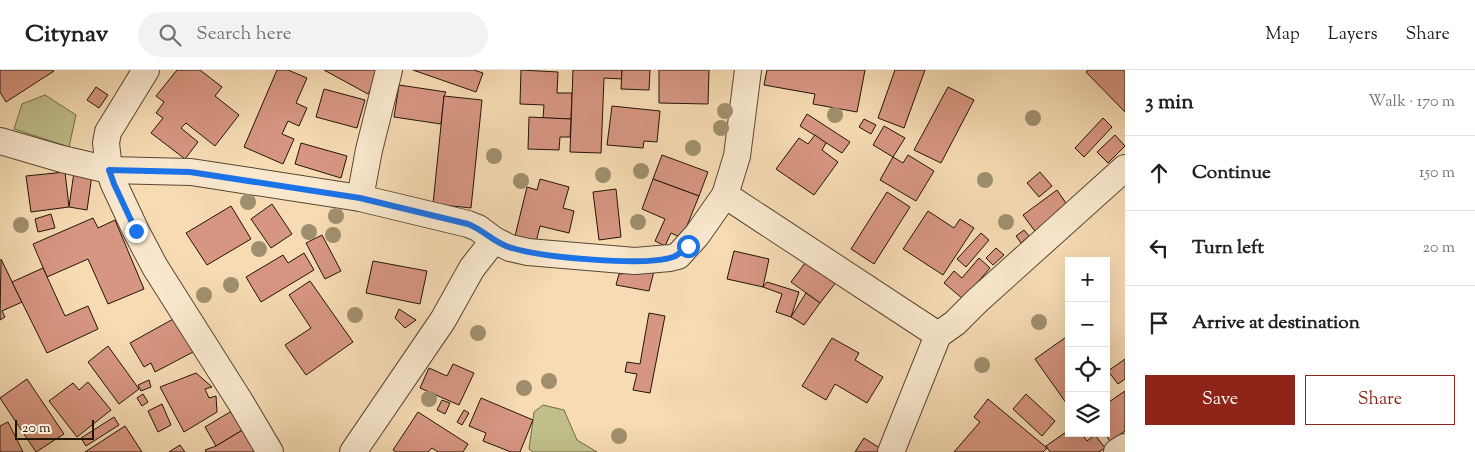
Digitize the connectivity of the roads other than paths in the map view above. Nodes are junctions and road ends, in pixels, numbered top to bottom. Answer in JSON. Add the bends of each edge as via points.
{"nodes":[{"id":1,"x":146,"y":70,"type":"edge"},
{"id":2,"x":388,"y":70,"type":"edge"},
{"id":3,"x":748,"y":70,"type":"edge"},
{"id":4,"x":0,"y":141,"type":"edge"},
{"id":5,"x":1125,"y":168,"type":"edge"},
{"id":6,"x":109,"y":170,"type":"junction"},
{"id":7,"x":725,"y":196,"type":"junction"},
{"id":8,"x":360,"y":198,"type":"junction"},
{"id":9,"x":494,"y":240,"type":"junction"},
{"id":10,"x":938,"y":335,"type":"junction"},
{"id":11,"x":1125,"y":447,"type":"edge"},
{"id":12,"x":270,"y":452,"type":"edge"},
{"id":13,"x":354,"y":452,"type":"edge"},
{"id":14,"x":891,"y":452,"type":"edge"},
{"id":15,"x":1117,"y":452,"type":"edge"}],
"edges":[{"from":1,"to":6,"type":"street","via":[[108,132]]},
{"from":2,"to":8,"type":"street"},
{"from":3,"to":7,"type":"street","via":[[737,156]]},
{"from":4,"to":6,"type":"street"},
{"from":5,"to":10,"type":"street"},
{"from":6,"to":8,"type":"street","via":[[190,172]]},
{"from":6,"to":12,"type":"street","via":[[155,267]]},
{"from":7,"to":9,"type":"street","via":[[688,246],[678,256],[670,258],[635,261],[557,256],[510,248]]},
{"from":7,"to":10,"type":"street"},
{"from":8,"to":9,"type":"street","via":[[468,224]]},
{"from":9,"to":13,"type":"street","via":[[472,268],[443,320]]},
{"from":10,"to":14,"type":"street"},
{"from":11,"to":15,"type":"street"}]}
